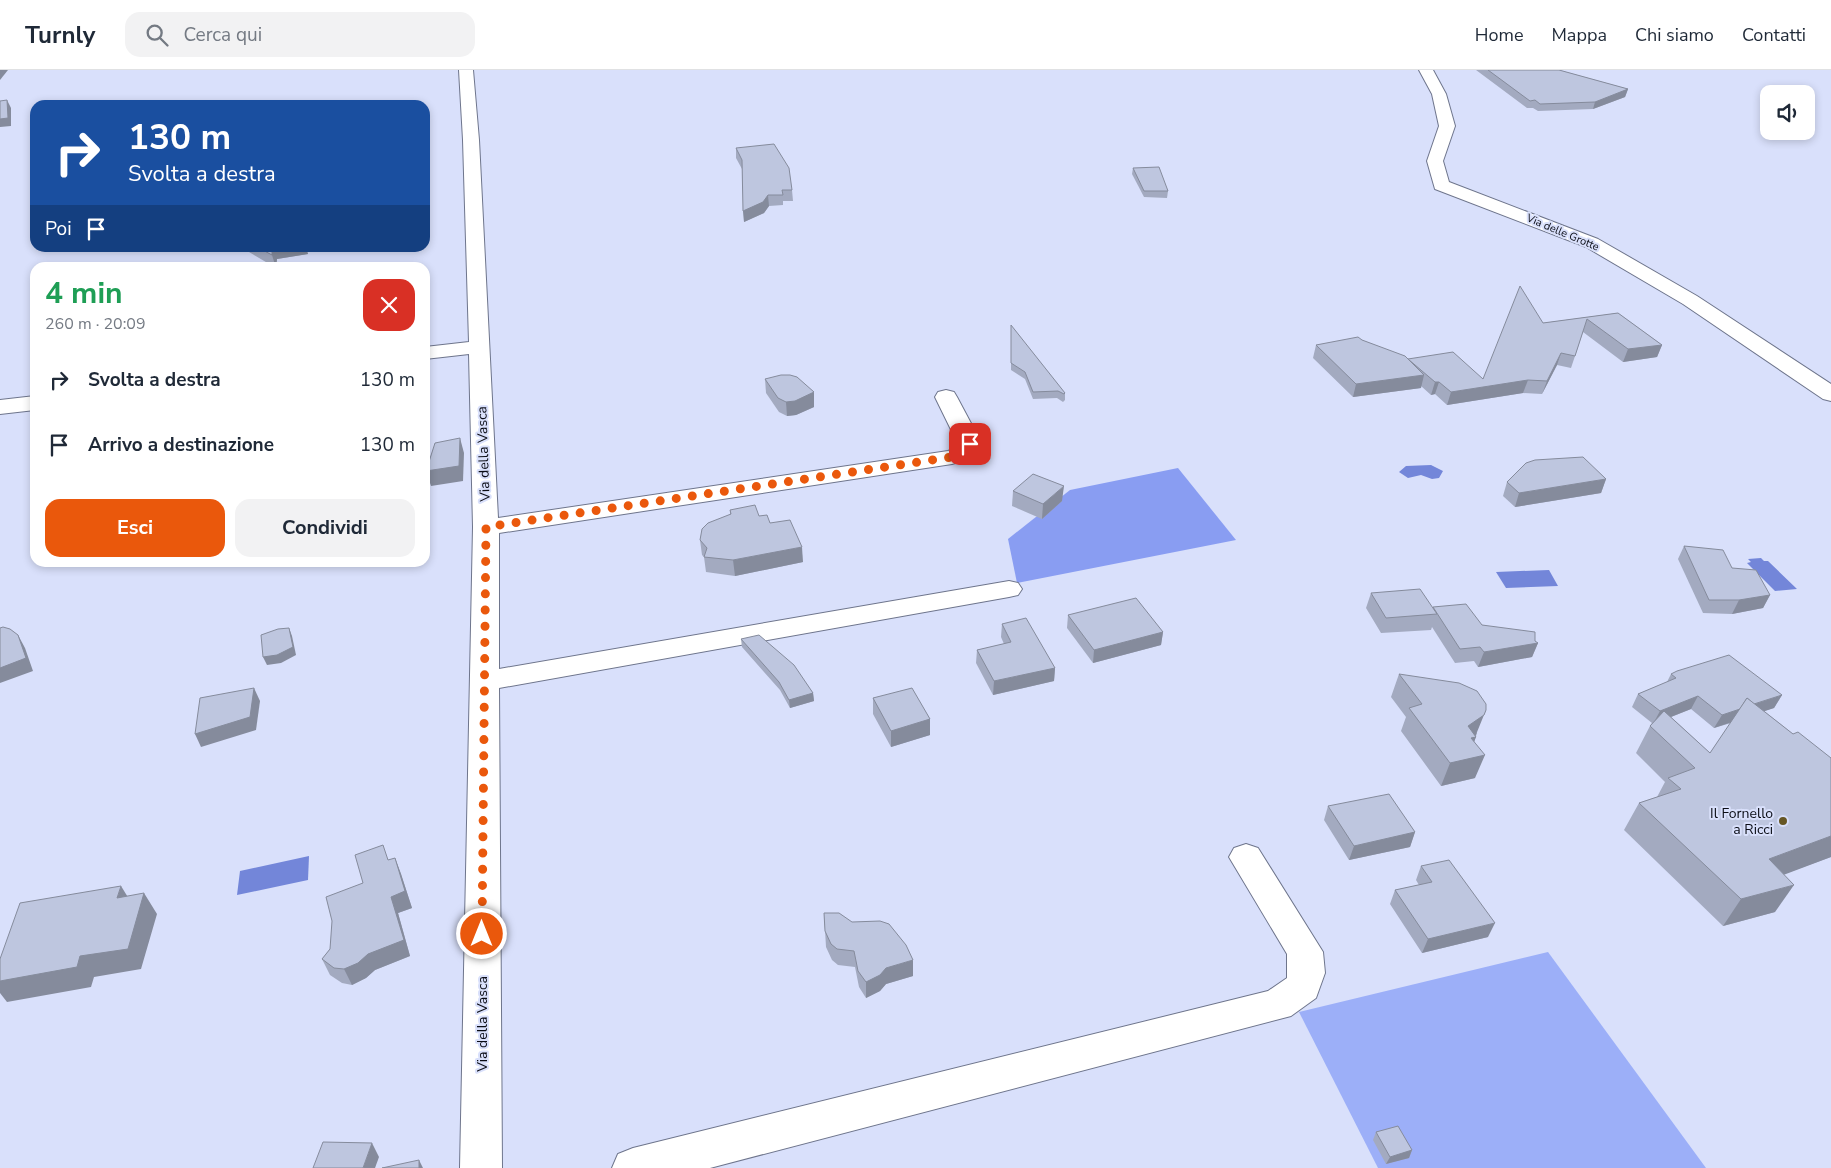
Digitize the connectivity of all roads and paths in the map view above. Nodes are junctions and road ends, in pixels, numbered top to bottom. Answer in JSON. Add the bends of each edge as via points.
{"nodes":[{"id":1,"x":466,"y":70,"type":"edge"},
{"id":2,"x":1426,"y":70,"type":"edge"},
{"id":3,"x":479,"y":347,"type":"junction"},
{"id":4,"x":430,"y":352,"type":"edge"},
{"id":5,"x":1831,"y":394,"type":"edge"},
{"id":6,"x":946,"y":397,"type":"dead end"},
{"id":7,"x":30,"y":403,"type":"edge"},
{"id":8,"x":0,"y":407,"type":"edge"},
{"id":9,"x":486,"y":527,"type":"junction"},
{"id":10,"x":1009,"y":589,"type":"dead end"},
{"id":11,"x":484,"y":681,"type":"junction"},
{"id":12,"x":1246,"y":857,"type":"dead end"},
{"id":13,"x":481,"y":1168,"type":"edge"},
{"id":14,"x":633,"y":1168,"type":"edge"}],
"edges":[{"from":1,"to":3,"type":"street","name":"Via della Vasca"},
{"from":2,"to":5,"type":"street","name":"Via delle Grotte","via":[[1439,94],[1447,126],[1435,161],[1442,185],[1592,243],[1690,300]]},
{"from":3,"to":4,"type":"street"},
{"from":3,"to":9,"type":"street","name":"Via della Vasca"},
{"from":6,"to":9,"type":"street","via":[[970,444],[964,453],[952,457]]},
{"from":7,"to":8,"type":"street"},
{"from":9,"to":11,"type":"street","name":"Via della Vasca"},
{"from":10,"to":11,"type":"street"},
{"from":11,"to":13,"type":"street","name":"Via della Vasca"},
{"from":12,"to":14,"type":"street","via":[[1305,952],[1307,973],[1303,987],[1278,1005]]}]}
